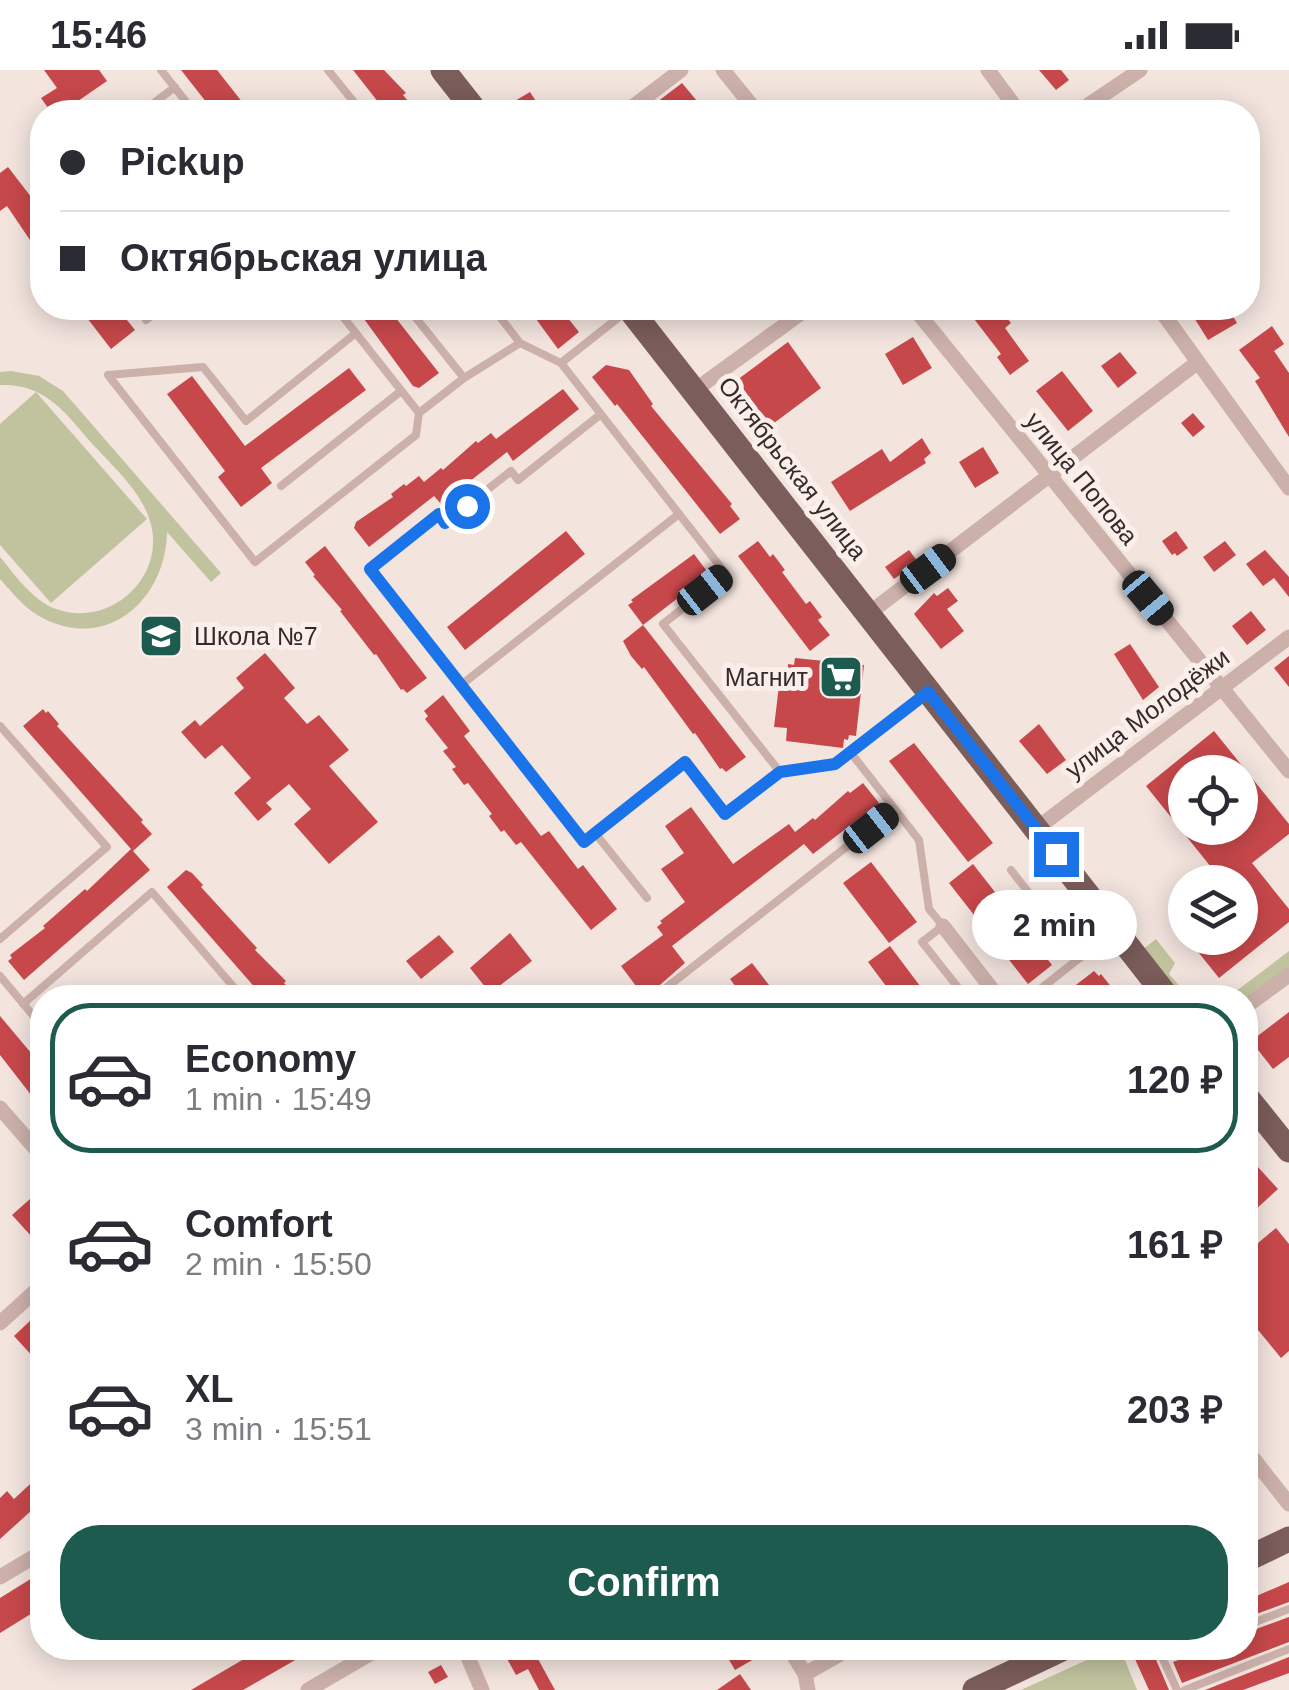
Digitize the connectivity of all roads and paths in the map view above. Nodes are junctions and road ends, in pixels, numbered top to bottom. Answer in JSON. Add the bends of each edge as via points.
{"nodes":[{"id":1,"x":161,"y":70,"type":"edge"},
{"id":2,"x":328,"y":70,"type":"edge"},
{"id":3,"x":443,"y":70,"type":"edge"},
{"id":4,"x":680,"y":70,"type":"edge"},
{"id":5,"x":723,"y":70,"type":"edge"},
{"id":6,"x":988,"y":70,"type":"edge"},
{"id":7,"x":1140,"y":70,"type":"edge"},
{"id":8,"x":174,"y":87,"type":"junction"},
{"id":9,"x":157,"y":100,"type":"edge"},
{"id":10,"x":184,"y":100,"type":"edge"},
{"id":11,"x":352,"y":100,"type":"edge"},
{"id":12,"x":467,"y":100,"type":"edge"},
{"id":13,"x":641,"y":100,"type":"edge"},
{"id":14,"x":747,"y":100,"type":"edge"},
{"id":15,"x":1009,"y":100,"type":"edge"},
{"id":16,"x":1096,"y":100,"type":"edge"},
{"id":17,"x":345,"y":320,"type":"edge"},
{"id":18,"x":418,"y":320,"type":"edge"},
{"id":19,"x":502,"y":320,"type":"edge"},
{"id":20,"x":614,"y":320,"type":"edge"},
{"id":21,"x":639,"y":320,"type":"edge"},
{"id":22,"x":791,"y":320,"type":"edge"},
{"id":23,"x":923,"y":320,"type":"edge"},
{"id":24,"x":1168,"y":320,"type":"edge"},
{"id":25,"x":356,"y":334,"type":"junction"},
{"id":26,"x":520,"y":343,"type":"junction"},
{"id":27,"x":1198,"y":362,"type":"junction"},
{"id":28,"x":561,"y":363,"type":"junction"},
{"id":29,"x":464,"y":378,"type":"junction"},
{"id":30,"x":695,"y":390,"type":"junction"},
{"id":31,"x":401,"y":391,"type":"junction"},
{"id":32,"x":418,"y":413,"type":"junction"},
{"id":33,"x":601,"y":414,"type":"junction"},
{"id":34,"x":1048,"y":478,"type":"junction"},
{"id":35,"x":280,"y":486,"type":"dead end"},
{"id":36,"x":1289,"y":488,"type":"edge"},
{"id":37,"x":680,"y":514,"type":"junction"},
{"id":38,"x":868,"y":614,"type":"junction"},
{"id":39,"x":1289,"y":637,"type":"edge"},
{"id":40,"x":461,"y":685,"type":"junction"},
{"id":41,"x":1223,"y":688,"type":"junction"},
{"id":42,"x":928,"y":692,"type":"junction"},
{"id":43,"x":0,"y":726,"type":"edge"},
{"id":44,"x":850,"y":753,"type":"junction"},
{"id":45,"x":1289,"y":771,"type":"edge"},
{"id":46,"x":780,"y":772,"type":"junction"},
{"id":47,"x":894,"y":809,"type":"junction"},
{"id":48,"x":1036,"y":829,"type":"junction"},
{"id":49,"x":595,"y":833,"type":"junction"},
{"id":50,"x":1011,"y":870,"type":"dead end"},
{"id":51,"x":647,"y":898,"type":"dead end"},
{"id":52,"x":943,"y":926,"type":"junction"},
{"id":53,"x":1115,"y":930,"type":"junction"},
{"id":54,"x":0,"y":939,"type":"edge"},
{"id":55,"x":1080,"y":958,"type":"junction"},
{"id":56,"x":0,"y":976,"type":"edge"},
{"id":57,"x":1289,"y":976,"type":"edge"},
{"id":58,"x":45,"y":985,"type":"edge"},
{"id":59,"x":232,"y":985,"type":"edge"},
{"id":60,"x":670,"y":985,"type":"edge"},
{"id":61,"x":956,"y":985,"type":"edge"},
{"id":62,"x":989,"y":985,"type":"edge"},
{"id":63,"x":1045,"y":985,"type":"edge"},
{"id":64,"x":1158,"y":985,"type":"edge"},
{"id":65,"x":30,"y":998,"type":"edge"},
{"id":66,"x":1258,"y":998,"type":"edge"},
{"id":67,"x":23,"y":1004,"type":"junction"},
{"id":68,"x":30,"y":1012,"type":"edge"},
{"id":69,"x":0,"y":1108,"type":"edge"},
{"id":70,"x":1258,"y":1111,"type":"edge"},
{"id":71,"x":30,"y":1142,"type":"edge"},
{"id":72,"x":1289,"y":1150,"type":"edge"},
{"id":73,"x":30,"y":1296,"type":"edge"},
{"id":74,"x":0,"y":1323,"type":"edge"},
{"id":75,"x":1258,"y":1465,"type":"edge"},
{"id":76,"x":1289,"y":1504,"type":"edge"},
{"id":77,"x":1289,"y":1539,"type":"edge"},
{"id":78,"x":1258,"y":1554,"type":"edge"},
{"id":79,"x":30,"y":1559,"type":"edge"},
{"id":80,"x":0,"y":1577,"type":"edge"},
{"id":81,"x":1289,"y":1609,"type":"edge"},
{"id":82,"x":1258,"y":1621,"type":"edge"},
{"id":83,"x":1289,"y":1649,"type":"edge"},
{"id":84,"x":359,"y":1660,"type":"edge"},
{"id":85,"x":469,"y":1660,"type":"edge"},
{"id":86,"x":835,"y":1660,"type":"edge"},
{"id":87,"x":1039,"y":1660,"type":"edge"},
{"id":88,"x":1163,"y":1660,"type":"edge"},
{"id":89,"x":807,"y":1682,"type":"edge"},
{"id":90,"x":308,"y":1690,"type":"edge"},
{"id":91,"x":482,"y":1690,"type":"edge"},
{"id":92,"x":975,"y":1690,"type":"edge"},
{"id":93,"x":1177,"y":1690,"type":"edge"},
{"id":94,"x":1185,"y":1690,"type":"edge"}],
"edges":[{"from":1,"to":8,"type":"lane"},
{"from":2,"to":11,"type":"lane"},
{"from":3,"to":12,"type":"main road"},
{"from":4,"to":13,"type":"street"},
{"from":5,"to":14,"type":"street"},
{"from":6,"to":15,"type":"street"},
{"from":7,"to":16,"type":"street"},
{"from":8,"to":9,"type":"lane"},
{"from":8,"to":10,"type":"lane"},
{"from":17,"to":25,"type":"lane"},
{"from":18,"to":29,"type":"lane"},
{"from":19,"to":26,"type":"lane"},
{"from":20,"to":28,"type":"lane"},
{"from":21,"to":30,"type":"main road","name":"Октябрьская улица"},
{"from":22,"to":30,"type":"street"},
{"from":23,"to":34,"type":"street","name":"улица Попова"},
{"from":24,"to":27,"type":"street"},
{"from":25,"to":31,"type":"lane"},
{"from":25,"to":32,"type":"lane","via":[[246,420],[203,367],[108,375],[254,562],[416,436]]},
{"from":26,"to":28,"type":"lane"},
{"from":26,"to":29,"type":"lane"},
{"from":27,"to":34,"type":"street"},
{"from":27,"to":36,"type":"street"},
{"from":28,"to":33,"type":"lane"},
{"from":29,"to":32,"type":"lane"},
{"from":30,"to":38,"type":"main road","name":"Октябрьская улица"},
{"from":31,"to":32,"type":"lane"},
{"from":31,"to":35,"type":"lane"},
{"from":33,"to":37,"type":"lane"},
{"from":33,"to":40,"type":"lane","via":[[518,480],[511,471],[445,523],[439,514],[370,569]]},
{"from":34,"to":38,"type":"street"},
{"from":34,"to":41,"type":"street","name":"улица Попова"},
{"from":37,"to":40,"type":"lane"},
{"from":37,"to":46,"type":"lane","via":[[726,574],[663,624]]},
{"from":38,"to":42,"type":"main road","name":"Октябрьская улица"},
{"from":39,"to":41,"type":"street","name":"улица Молодёжи"},
{"from":40,"to":49,"type":"lane","via":[[584,842]]},
{"from":41,"to":45,"type":"street","name":"улица Попова"},
{"from":41,"to":48,"type":"street","name":"улица Молодёжи"},
{"from":42,"to":44,"type":"lane"},
{"from":42,"to":48,"type":"main road","name":"Октябрьская улица"},
{"from":43,"to":54,"type":"lane","via":[[107,846]]},
{"from":44,"to":46,"type":"lane","via":[[835,764]]},
{"from":44,"to":47,"type":"lane"},
{"from":46,"to":49,"type":"lane","via":[[725,814],[685,762]]},
{"from":47,"to":52,"type":"lane","via":[[919,840],[929,909]]},
{"from":47,"to":60,"type":"lane"},
{"from":48,"to":53,"type":"main road","name":"Октябрьская улица"},
{"from":49,"to":51,"type":"lane"},
{"from":50,"to":55,"type":"lane"},
{"from":52,"to":61,"type":"lane","via":[[922,942]]},
{"from":52,"to":62,"type":"street"},
{"from":53,"to":55,"type":"lane"},
{"from":53,"to":64,"type":"main road","name":"Октябрьская улица"},
{"from":55,"to":63,"type":"lane"},
{"from":56,"to":67,"type":"lane"},
{"from":57,"to":66,"type":"street"},
{"from":58,"to":59,"type":"lane","via":[[152,892]]},
{"from":65,"to":67,"type":"lane"},
{"from":67,"to":68,"type":"lane"},
{"from":69,"to":71,"type":"street"},
{"from":70,"to":72,"type":"main road"},
{"from":73,"to":74,"type":"street"},
{"from":75,"to":76,"type":"street"},
{"from":77,"to":78,"type":"main road"},
{"from":79,"to":80,"type":"street"},
{"from":81,"to":82,"type":"lane"},
{"from":83,"to":94,"type":"lane"},
{"from":84,"to":90,"type":"street"},
{"from":85,"to":91,"type":"street"},
{"from":86,"to":89,"type":"street"},
{"from":87,"to":92,"type":"main road"},
{"from":88,"to":93,"type":"lane"}]}
